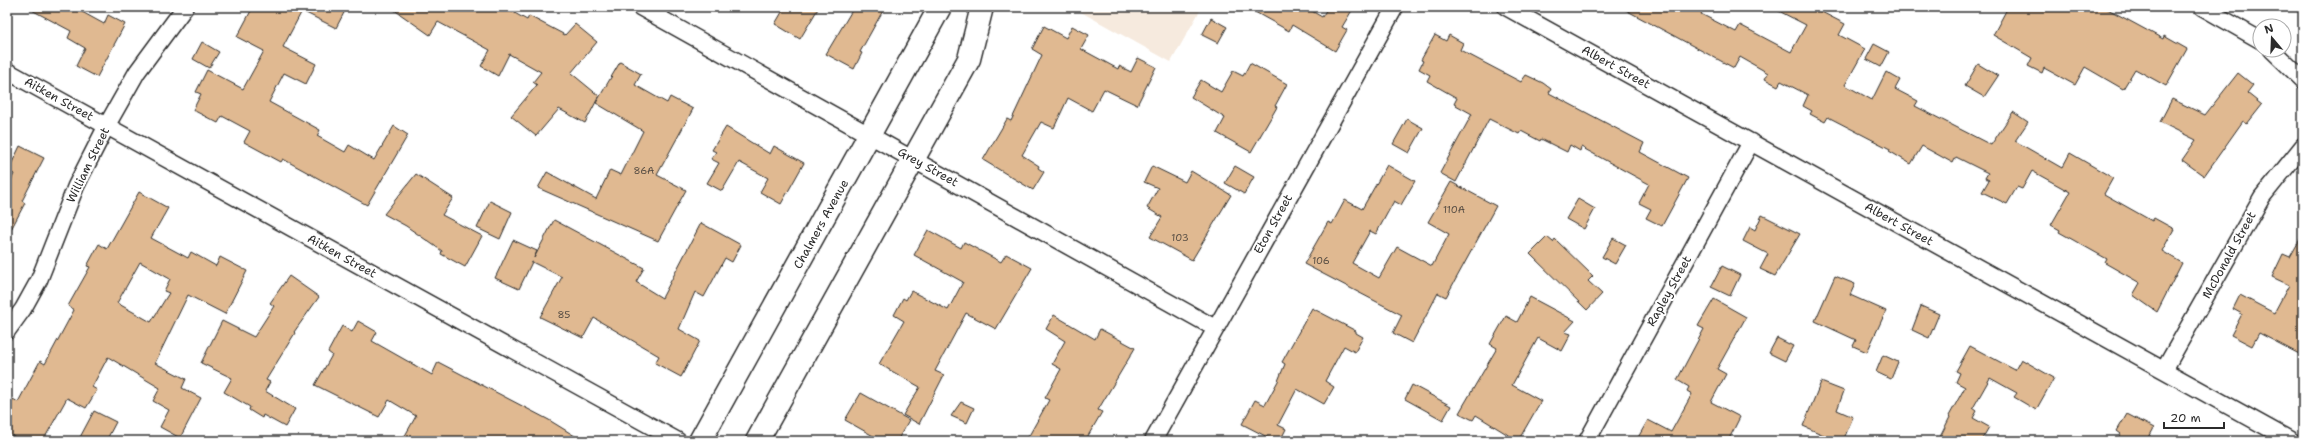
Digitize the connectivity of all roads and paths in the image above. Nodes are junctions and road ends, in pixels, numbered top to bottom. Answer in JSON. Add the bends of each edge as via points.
{"nodes":[{"id":1,"x":185,"y":7,"type":"edge"},
{"id":2,"x":640,"y":7,"type":"edge"},
{"id":3,"x":940,"y":7,"type":"edge"},
{"id":4,"x":982,"y":7,"type":"edge"},
{"id":5,"x":1395,"y":7,"type":"edge"},
{"id":6,"x":1506,"y":7,"type":"edge"},
{"id":7,"x":2202,"y":7,"type":"edge"},
{"id":8,"x":2252,"y":35,"type":"edge"},
{"id":9,"x":2280,"y":58,"type":"edge"},
{"id":10,"x":7,"y":70,"type":"edge"},
{"id":11,"x":2303,"y":80,"type":"edge"},
{"id":12,"x":107,"y":125,"type":"junction"},
{"id":13,"x":871,"y":135,"type":"junction"},
{"id":14,"x":1751,"y":142,"type":"junction"},
{"id":15,"x":2303,"y":146,"type":"edge"},
{"id":16,"x":914,"y":159,"type":"junction"},
{"id":17,"x":1215,"y":328,"type":"junction"},
{"id":18,"x":7,"y":331,"type":"edge"},
{"id":19,"x":2164,"y":370,"type":"junction"},
{"id":20,"x":678,"y":441,"type":"edge"},
{"id":21,"x":700,"y":441,"type":"edge"},
{"id":22,"x":757,"y":441,"type":"edge"},
{"id":23,"x":1153,"y":441,"type":"edge"},
{"id":24,"x":1587,"y":441,"type":"edge"},
{"id":25,"x":2292,"y":441,"type":"edge"}],
"edges":[{"from":1,"to":12,"type":"street","name":"William Street","via":[[137,72]]},
{"from":2,"to":13,"type":"street","name":"Grey Street"},
{"from":3,"to":13,"type":"street","name":"Chalmers Avenue"},
{"from":4,"to":16,"type":"street","via":[[969,59]]},
{"from":5,"to":17,"type":"street","name":"Eton Street"},
{"from":6,"to":14,"type":"street","name":"Albert Street"},
{"from":7,"to":8,"type":"street"},
{"from":9,"to":11,"type":"street"},
{"from":10,"to":12,"type":"street","name":"Aitken Street"},
{"from":12,"to":18,"type":"street","name":"William Street","via":[[76,186],[39,280]]},
{"from":12,"to":20,"type":"street","name":"Aitken Street"},
{"from":13,"to":16,"type":"street","name":"Grey Street"},
{"from":13,"to":21,"type":"street","name":"Chalmers Avenue"},
{"from":14,"to":19,"type":"street","name":"Albert Street"},
{"from":14,"to":24,"type":"street","name":"Rapley Street"},
{"from":15,"to":19,"type":"street","name":"McDonald Street","via":[[2262,197]]},
{"from":16,"to":17,"type":"street","name":"Grey Street"},
{"from":16,"to":22,"type":"street"},
{"from":17,"to":23,"type":"street","name":"Eton Street"},
{"from":19,"to":25,"type":"street","name":"Albert Street"}]}
